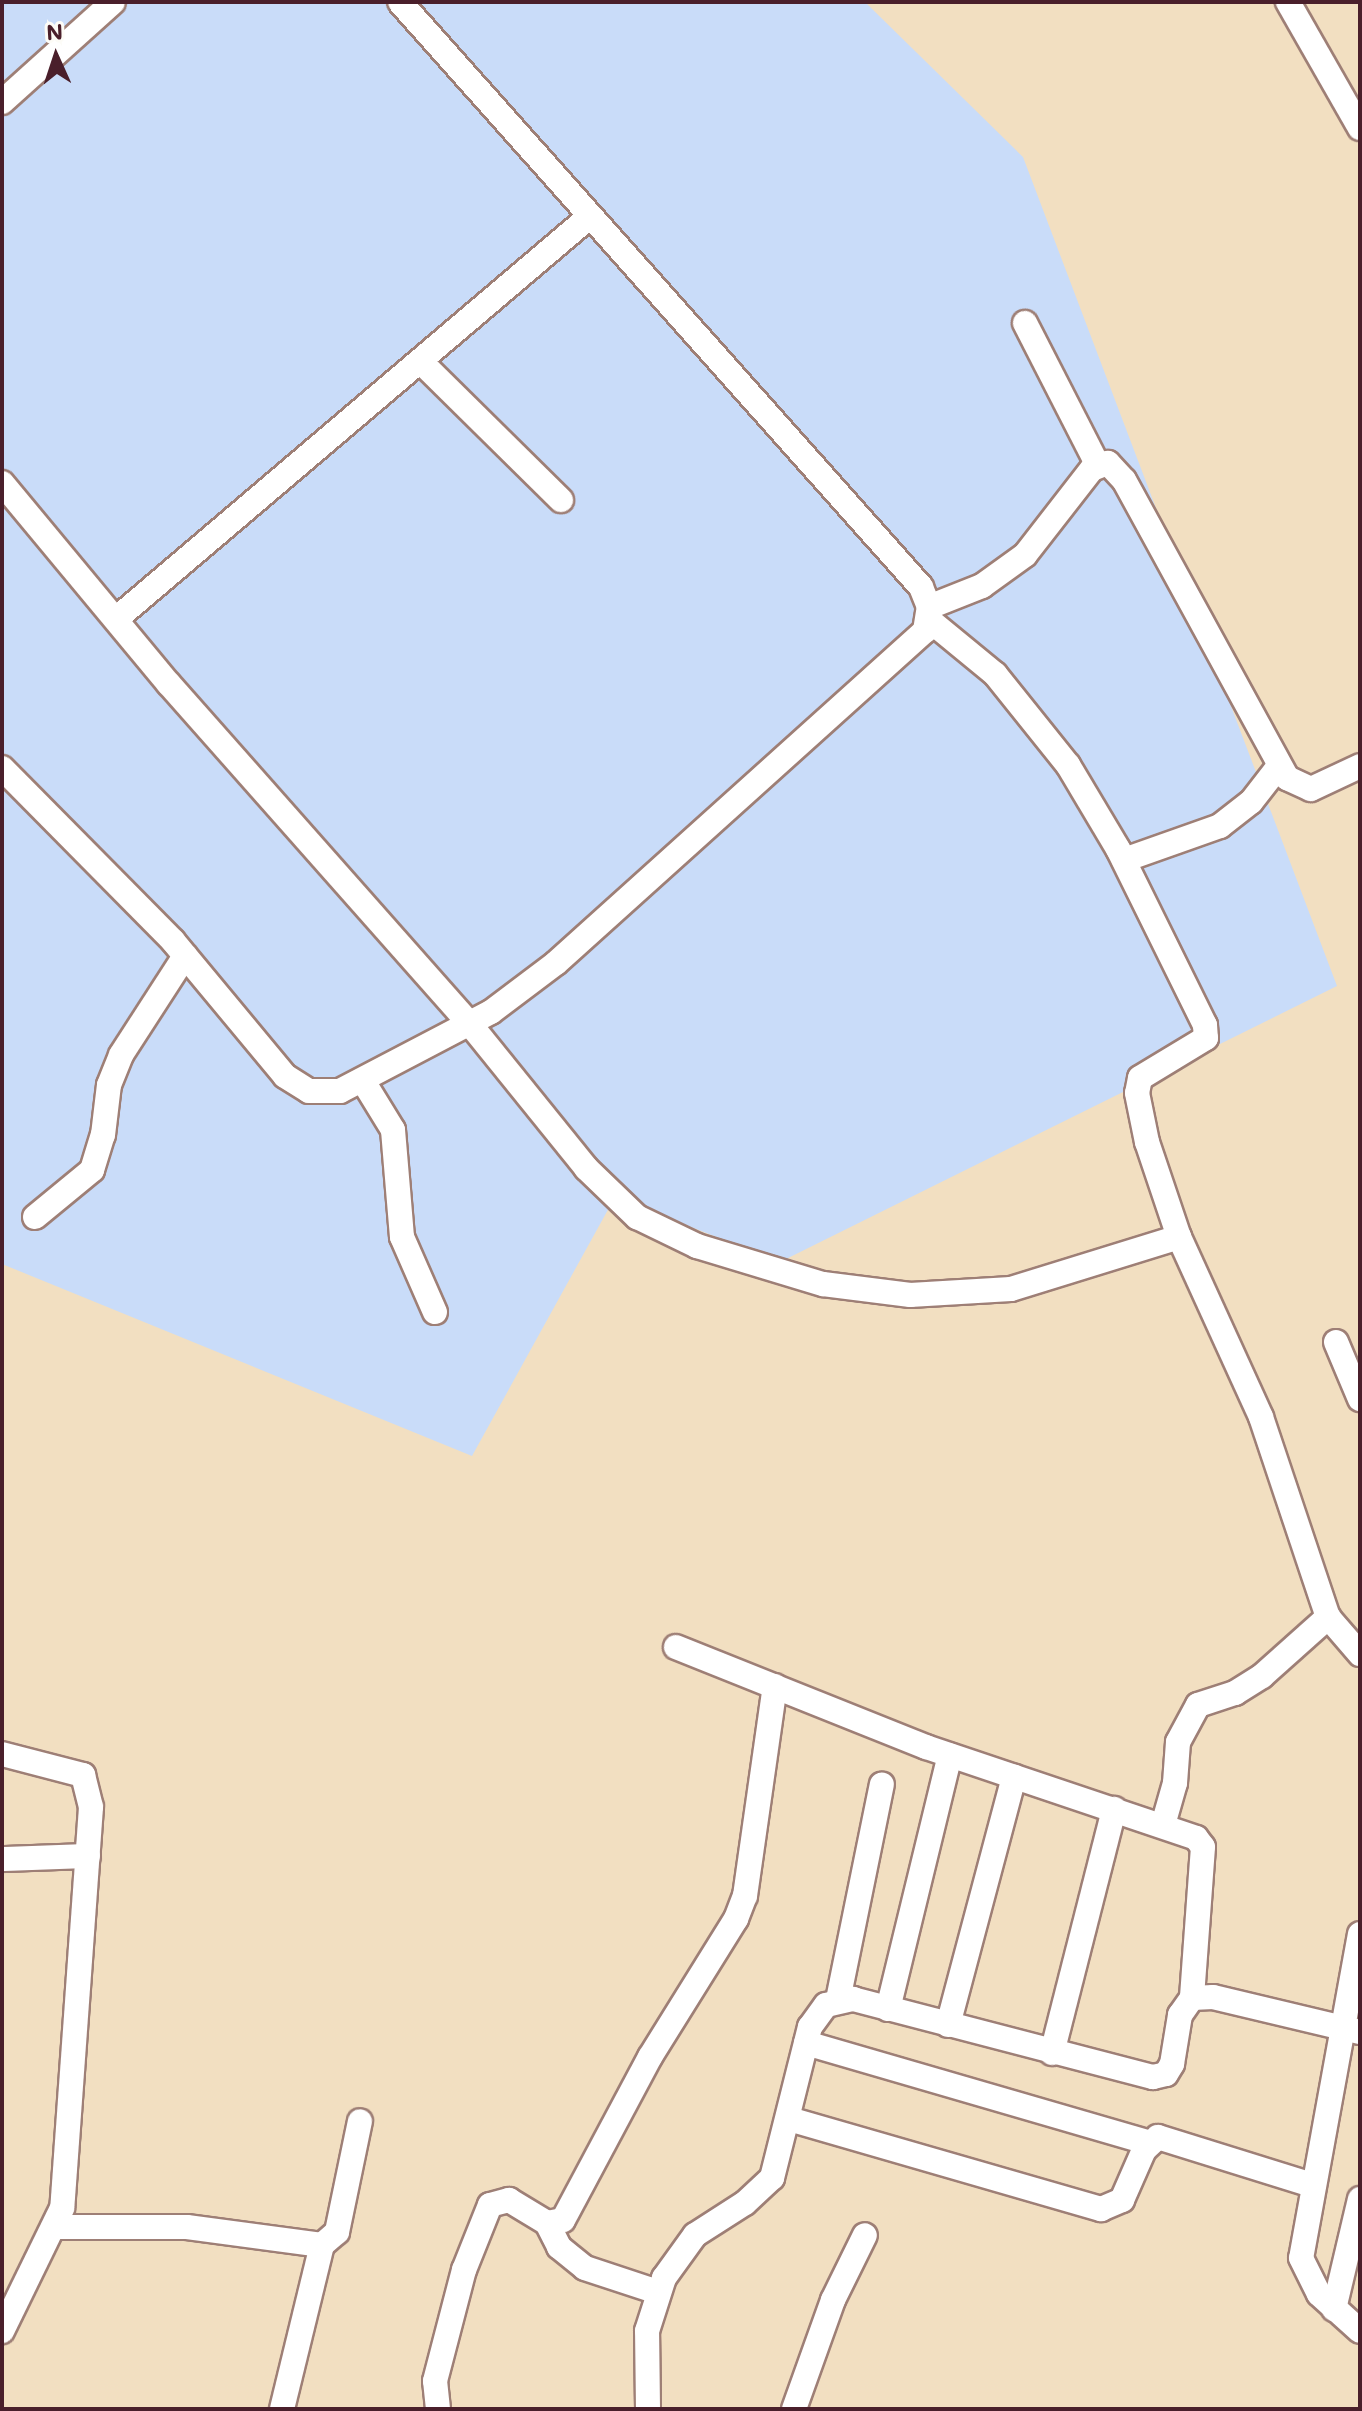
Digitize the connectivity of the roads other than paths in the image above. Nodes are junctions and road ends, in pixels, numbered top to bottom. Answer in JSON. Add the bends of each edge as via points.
{"nodes":[{"id":1,"x":113,"y":2,"type":"edge"},
{"id":2,"x":400,"y":2,"type":"edge"},
{"id":3,"x":1288,"y":2,"type":"edge"},
{"id":4,"x":2,"y":102,"type":"edge"},
{"id":5,"x":1360,"y":128,"type":"edge"},
{"id":6,"x":589,"y":217,"type":"junction"},
{"id":7,"x":1025,"y":323,"type":"dead end"},
{"id":8,"x":420,"y":361,"type":"junction"},
{"id":9,"x":1097,"y":464,"type":"junction"},
{"id":10,"x":2,"y":483,"type":"edge"},
{"id":11,"x":561,"y":500,"type":"dead end"},
{"id":12,"x":928,"y":613,"type":"junction"},
{"id":13,"x":116,"y":619,"type":"junction"},
{"id":14,"x":1279,"y":766,"type":"junction"},
{"id":15,"x":1360,"y":766,"type":"edge"},
{"id":16,"x":2,"y":768,"type":"edge"},
{"id":17,"x":1124,"y":860,"type":"junction"},
{"id":18,"x":185,"y":956,"type":"junction"},
{"id":19,"x":470,"y":1024,"type":"junction"},
{"id":20,"x":363,"y":1081,"type":"junction"},
{"id":21,"x":35,"y":1217,"type":"dead end"},
{"id":22,"x":1179,"y":1237,"type":"junction"},
{"id":23,"x":435,"y":1312,"type":"dead end"},
{"id":24,"x":1336,"y":1342,"type":"dead end"},
{"id":25,"x":1360,"y":1399,"type":"edge"},
{"id":26,"x":1328,"y":1617,"type":"junction"},
{"id":27,"x":676,"y":1647,"type":"dead end"},
{"id":28,"x":1360,"y":1654,"type":"edge"},
{"id":29,"x":775,"y":1686,"type":"junction"},
{"id":30,"x":2,"y":1754,"type":"edge"},
{"id":31,"x":950,"y":1755,"type":"junction"},
{"id":32,"x":1014,"y":1777,"type":"junction"},
{"id":33,"x":882,"y":1784,"type":"dead end"},
{"id":34,"x":1114,"y":1809,"type":"junction"},
{"id":35,"x":1163,"y":1825,"type":"junction"},
{"id":36,"x":88,"y":1856,"type":"junction"},
{"id":37,"x":2,"y":1859,"type":"edge"},
{"id":38,"x":1360,"y":1934,"type":"edge"},
{"id":39,"x":1192,"y":1998,"type":"junction"},
{"id":40,"x":838,"y":2000,"type":"junction"},
{"id":41,"x":888,"y":2009,"type":"junction"},
{"id":42,"x":948,"y":2025,"type":"junction"},
{"id":43,"x":1350,"y":2029,"type":"edge"},
{"id":44,"x":806,"y":2043,"type":"junction"},
{"id":45,"x":1052,"y":2053,"type":"junction"},
{"id":46,"x":789,"y":2119,"type":"junction"},
{"id":47,"x":360,"y":2121,"type":"dead end"},
{"id":48,"x":1150,"y":2143,"type":"junction"},
{"id":49,"x":1312,"y":2185,"type":"junction"},
{"id":50,"x":1360,"y":2199,"type":"edge"},
{"id":51,"x":547,"y":2223,"type":"junction"},
{"id":52,"x":56,"y":2227,"type":"junction"},
{"id":53,"x":865,"y":2235,"type":"dead end"},
{"id":54,"x":322,"y":2245,"type":"junction"},
{"id":55,"x":658,"y":2292,"type":"junction"},
{"id":56,"x":1334,"y":2309,"type":"junction"},
{"id":57,"x":2,"y":2331,"type":"edge"},
{"id":58,"x":1360,"y":2331,"type":"edge"},
{"id":59,"x":282,"y":2409,"type":"edge"},
{"id":60,"x":438,"y":2409,"type":"edge"},
{"id":61,"x":648,"y":2409,"type":"edge"},
{"id":62,"x":794,"y":2409,"type":"edge"}],
"edges":[{"from":1,"to":4,"type":"street"},
{"from":2,"to":6,"type":"street"},
{"from":3,"to":5,"type":"street"},
{"from":6,"to":8,"type":"street"},
{"from":6,"to":12,"type":"street","via":[[921,587]]},
{"from":7,"to":9,"type":"street"},
{"from":8,"to":11,"type":"street"},
{"from":8,"to":13,"type":"street"},
{"from":9,"to":12,"type":"street","via":[[1025,555],[982,586]]},
{"from":9,"to":14,"type":"street","via":[[1108,463],[1124,480]]},
{"from":10,"to":13,"type":"street"},
{"from":12,"to":17,"type":"street","via":[[1013,694],[1068,765]]},
{"from":12,"to":19,"type":"street","via":[[915,644],[556,963]]},
{"from":13,"to":19,"type":"street"},
{"from":14,"to":15,"type":"street","via":[[1294,785],[1311,789]]},
{"from":14,"to":17,"type":"street","via":[[1251,802],[1220,826]]},
{"from":16,"to":18,"type":"street"},
{"from":17,"to":22,"type":"street","via":[[1208,1032],[1204,1041],[1156,1064],[1137,1085],[1147,1142]]},
{"from":18,"to":20,"type":"street","via":[[295,1085],[325,1093]]},
{"from":18,"to":21,"type":"street","via":[[121,1055],[109,1085],[92,1170]]},
{"from":19,"to":20,"type":"street"},
{"from":19,"to":22,"type":"street","via":[[614,1197],[659,1231],[709,1250],[823,1284],[946,1296],[1011,1289]]},
{"from":20,"to":23,"type":"street","via":[[393,1130],[402,1237]]},
{"from":22,"to":26,"type":"street","via":[[1261,1417]]},
{"from":24,"to":25,"type":"street"},
{"from":26,"to":28,"type":"street"},
{"from":26,"to":35,"type":"street","via":[[1262,1676],[1235,1693],[1198,1705],[1178,1742],[1175,1783]]},
{"from":27,"to":29,"type":"street"},
{"from":29,"to":31,"type":"street"},
{"from":29,"to":51,"type":"street","via":[[745,1896],[736,1919],[650,2057],[571,2208],[563,2220]]},
{"from":30,"to":36,"type":"street","via":[[83,1775],[91,1807]]},
{"from":31,"to":32,"type":"street"},
{"from":31,"to":41,"type":"street"},
{"from":32,"to":34,"type":"street"},
{"from":32,"to":42,"type":"street"},
{"from":33,"to":40,"type":"street"},
{"from":34,"to":35,"type":"street"},
{"from":34,"to":45,"type":"street"},
{"from":35,"to":39,"type":"street","via":[[1196,1838],[1203,1847]]},
{"from":36,"to":37,"type":"street"},
{"from":36,"to":52,"type":"street","via":[[64,2192]]},
{"from":38,"to":43,"type":"street"},
{"from":39,"to":43,"type":"street","via":[[1213,1997]]},
{"from":39,"to":45,"type":"street","via":[[1180,2015],[1166,2074],[1135,2075]]},
{"from":40,"to":41,"type":"street"},
{"from":40,"to":44,"type":"street","via":[[817,2014]]},
{"from":41,"to":42,"type":"street"},
{"from":42,"to":45,"type":"street"},
{"from":43,"to":49,"type":"street"},
{"from":44,"to":46,"type":"street"},
{"from":44,"to":48,"type":"street"},
{"from":46,"to":48,"type":"street","via":[[1101,2209],[1122,2200]]},
{"from":46,"to":55,"type":"street","via":[[772,2178],[679,2250]]},
{"from":47,"to":54,"type":"street","via":[[337,2232]]},
{"from":48,"to":49,"type":"street","via":[[1166,2136]]},
{"from":49,"to":56,"type":"street","via":[[1301,2258],[1303,2269]]},
{"from":50,"to":56,"type":"street"},
{"from":51,"to":55,"type":"street","via":[[559,2247],[585,2268]]},
{"from":51,"to":60,"type":"street","via":[[509,2200],[490,2205],[464,2270],[435,2381]]},
{"from":52,"to":54,"type":"street","via":[[187,2227]]},
{"from":52,"to":57,"type":"street"},
{"from":53,"to":62,"type":"street","via":[[833,2300]]},
{"from":54,"to":59,"type":"street"},
{"from":55,"to":61,"type":"street","via":[[647,2331]]},
{"from":56,"to":58,"type":"street"}]}
